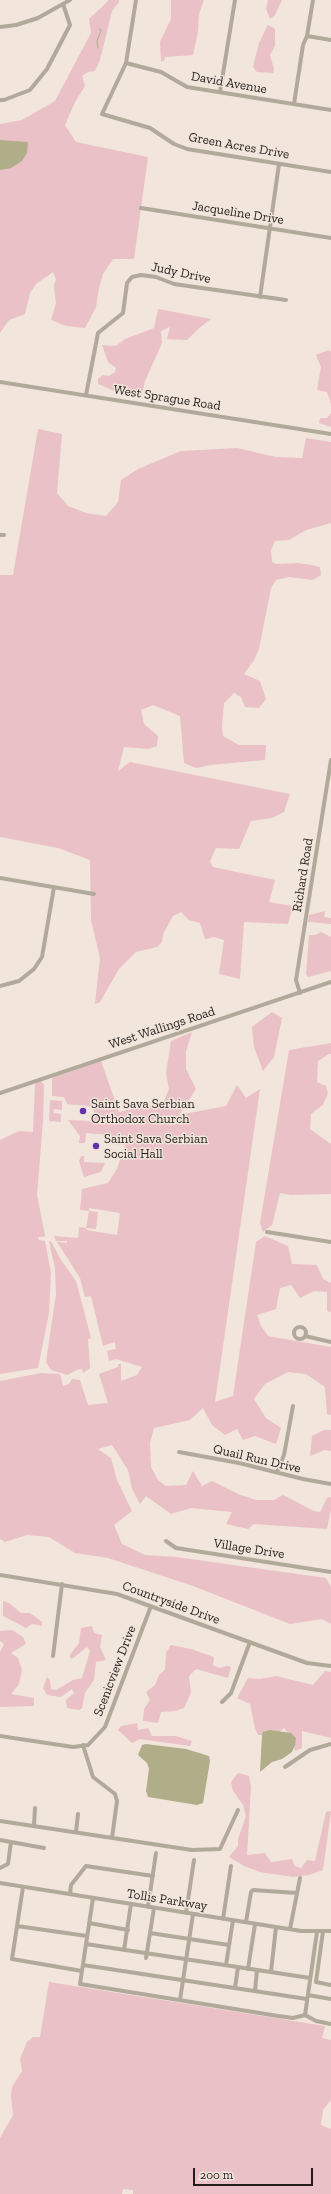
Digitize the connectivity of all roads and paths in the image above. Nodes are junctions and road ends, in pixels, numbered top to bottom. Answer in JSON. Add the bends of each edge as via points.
{"nodes":[{"id":1,"x":70,"y":0,"type":"edge"},
{"id":2,"x":136,"y":0,"type":"edge"},
{"id":3,"x":235,"y":0,"type":"edge"},
{"id":4,"x":313,"y":0,"type":"edge"},
{"id":5,"x":63,"y":4,"type":"junction"},
{"id":6,"x":0,"y":27,"type":"edge"},
{"id":7,"x":307,"y":36,"type":"junction"},
{"id":8,"x":331,"y":40,"type":"edge"},
{"id":9,"x":126,"y":63,"type":"junction"},
{"id":10,"x":220,"y":92,"type":"junction"},
{"id":11,"x":0,"y":100,"type":"edge"},
{"id":12,"x":294,"y":104,"type":"junction"},
{"id":13,"x":331,"y":110,"type":"edge"},
{"id":14,"x":279,"y":164,"type":"junction"},
{"id":15,"x":331,"y":172,"type":"edge"},
{"id":16,"x":141,"y":208,"type":"dead end"},
{"id":17,"x":270,"y":228,"type":"junction"},
{"id":18,"x":331,"y":238,"type":"edge"},
{"id":19,"x":260,"y":297,"type":"junction"},
{"id":20,"x":286,"y":300,"type":"dead end"},
{"id":21,"x":0,"y":382,"type":"edge"},
{"id":22,"x":86,"y":395,"type":"junction"},
{"id":23,"x":331,"y":434,"type":"edge"},
{"id":24,"x":331,"y":760,"type":"edge"},
{"id":25,"x":0,"y":878,"type":"edge"},
{"id":26,"x":54,"y":887,"type":"junction"},
{"id":27,"x":94,"y":894,"type":"dead end"},
{"id":28,"x":331,"y":982,"type":"edge"},
{"id":29,"x":0,"y":986,"type":"edge"},
{"id":30,"x":300,"y":993,"type":"junction"},
{"id":31,"x":0,"y":1093,"type":"edge"},
{"id":32,"x":267,"y":1232,"type":"dead end"},
{"id":33,"x":331,"y":1242,"type":"edge"},
{"id":34,"x":305,"y":1336,"type":"dead end"},
{"id":35,"x":331,"y":1342,"type":"edge"},
{"id":36,"x":293,"y":1406,"type":"dead end"},
{"id":37,"x":179,"y":1452,"type":"dead end"},
{"id":38,"x":278,"y":1472,"type":"junction"},
{"id":39,"x":331,"y":1484,"type":"edge"},
{"id":40,"x":166,"y":1541,"type":"dead end"},
{"id":41,"x":331,"y":1572,"type":"edge"},
{"id":42,"x":0,"y":1575,"type":"edge"},
{"id":43,"x":62,"y":1584,"type":"junction"},
{"id":44,"x":150,"y":1606,"type":"junction"},
{"id":45,"x":250,"y":1642,"type":"junction"},
{"id":46,"x":52,"y":1656,"type":"dead end"},
{"id":47,"x":331,"y":1666,"type":"edge"},
{"id":48,"x":222,"y":1702,"type":"dead end"},
{"id":49,"x":0,"y":1736,"type":"edge"},
{"id":50,"x":331,"y":1744,"type":"edge"},
{"id":51,"x":83,"y":1746,"type":"junction"},
{"id":52,"x":285,"y":1767,"type":"dead end"},
{"id":53,"x":35,"y":1808,"type":"dead end"},
{"id":54,"x":238,"y":1810,"type":"dead end"},
{"id":55,"x":78,"y":1814,"type":"dead end"},
{"id":56,"x":0,"y":1821,"type":"edge"},
{"id":57,"x":34,"y":1826,"type":"junction"},
{"id":58,"x":76,"y":1832,"type":"junction"},
{"id":59,"x":112,"y":1838,"type":"junction"},
{"id":60,"x":0,"y":1840,"type":"edge"},
{"id":61,"x":11,"y":1842,"type":"junction"},
{"id":62,"x":44,"y":1848,"type":"dead end"},
{"id":63,"x":156,"y":1853,"type":"dead end"},
{"id":64,"x":194,"y":1860,"type":"dead end"},
{"id":65,"x":231,"y":1866,"type":"dead end"},
{"id":66,"x":0,"y":1868,"type":"edge"},
{"id":67,"x":153,"y":1876,"type":"junction"},
{"id":68,"x":300,"y":1878,"type":"dead end"},
{"id":69,"x":0,"y":1883,"type":"edge"},
{"id":70,"x":23,"y":1887,"type":"junction"},
{"id":71,"x":297,"y":1893,"type":"junction"},
{"id":72,"x":70,"y":1894,"type":"junction"},
{"id":73,"x":93,"y":1898,"type":"junction"},
{"id":74,"x":131,"y":1904,"type":"junction"},
{"id":75,"x":148,"y":1907,"type":"junction"},
{"id":76,"x":154,"y":1908,"type":"junction"},
{"id":77,"x":186,"y":1913,"type":"junction"},
{"id":78,"x":193,"y":1914,"type":"junction"},
{"id":79,"x":223,"y":1919,"type":"junction"},
{"id":80,"x":233,"y":1920,"type":"junction"},
{"id":81,"x":246,"y":1922,"type":"junction"},
{"id":82,"x":89,"y":1923,"type":"junction"},
{"id":83,"x":255,"y":1924,"type":"junction"},
{"id":84,"x":17,"y":1926,"type":"junction"},
{"id":85,"x":276,"y":1927,"type":"junction"},
{"id":86,"x":290,"y":1929,"type":"junction"},
{"id":87,"x":128,"y":1930,"type":"junction"},
{"id":88,"x":323,"y":1931,"type":"junction"},
{"id":89,"x":331,"y":1931,"type":"edge"},
{"id":90,"x":317,"y":1932,"type":"junction"},
{"id":91,"x":150,"y":1933,"type":"junction"},
{"id":92,"x":88,"y":1936,"type":"junction"},
{"id":93,"x":189,"y":1939,"type":"junction"},
{"id":94,"x":86,"y":1944,"type":"junction"},
{"id":95,"x":229,"y":1945,"type":"junction"},
{"id":96,"x":124,"y":1950,"type":"junction"},
{"id":97,"x":146,"y":1955,"type":"junction"},
{"id":98,"x":186,"y":1959,"type":"junction"},
{"id":99,"x":83,"y":1965,"type":"junction"},
{"id":100,"x":226,"y":1965,"type":"junction"},
{"id":101,"x":238,"y":1967,"type":"junction"},
{"id":102,"x":248,"y":1968,"type":"junction"},
{"id":103,"x":257,"y":1970,"type":"junction"},
{"id":104,"x":82,"y":1971,"type":"junction"},
{"id":105,"x":271,"y":1972,"type":"junction"},
{"id":106,"x":310,"y":1978,"type":"junction"},
{"id":107,"x":183,"y":1980,"type":"junction"},
{"id":108,"x":331,"y":1985,"type":"edge"},
{"id":109,"x":235,"y":1988,"type":"junction"},
{"id":110,"x":255,"y":1991,"type":"junction"},
{"id":111,"x":307,"y":1997,"type":"junction"},
{"id":112,"x":331,"y":1999,"type":"edge"},
{"id":113,"x":180,"y":2000,"type":"junction"},
{"id":114,"x":305,"y":2015,"type":"junction"},
{"id":115,"x":331,"y":2024,"type":"edge"}],
"edges":[{"from":1,"to":5,"type":"street"},
{"from":2,"to":9,"type":"street"},
{"from":3,"to":10,"type":"street"},
{"from":4,"to":7,"type":"street"},
{"from":5,"to":6,"type":"street","via":[[38,18]]},
{"from":5,"to":11,"type":"street","via":[[70,25],[47,70],[30,90]]},
{"from":7,"to":8,"type":"street"},
{"from":7,"to":12,"type":"street","via":[[303,45]]},
{"from":9,"to":10,"type":"street","name":"David Avenue","via":[[161,72],[187,87]]},
{"from":9,"to":14,"type":"street","name":"Green Acres Drive","via":[[102,114],[150,128],[186,149]]},
{"from":10,"to":12,"type":"street","name":"David Avenue"},
{"from":12,"to":13,"type":"street","name":"David Avenue"},
{"from":14,"to":15,"type":"street","name":"Green Acres Drive"},
{"from":14,"to":17,"type":"street"},
{"from":16,"to":17,"type":"street","name":"Jacqueline Drive"},
{"from":17,"to":18,"type":"street","name":"Jacqueline Drive"},
{"from":17,"to":19,"type":"street"},
{"from":19,"to":20,"type":"street","name":"Judy Drive"},
{"from":19,"to":22,"type":"street","name":"Judy Drive","via":[[174,284],[156,277],[132,277],[127,283],[123,313],[98,333]]},
{"from":21,"to":22,"type":"street","name":"West Sprague Road"},
{"from":22,"to":23,"type":"street","name":"West Sprague Road"},
{"from":24,"to":30,"type":"street","name":"Richard Road","via":[[296,980]]},
{"from":25,"to":26,"type":"street"},
{"from":26,"to":27,"type":"street"},
{"from":26,"to":29,"type":"street","via":[[42,957],[34,969],[19,981]]},
{"from":28,"to":30,"type":"street","name":"West Wallings Road"},
{"from":30,"to":31,"type":"street","name":"West Wallings Road"},
{"from":32,"to":33,"type":"street"},
{"from":34,"to":35,"type":"street"},
{"from":36,"to":38,"type":"street","via":[[284,1455]]},
{"from":37,"to":38,"type":"street","name":"Quail Run Drive"},
{"from":38,"to":39,"type":"street","name":"Quail Run Drive"},
{"from":40,"to":41,"type":"street","name":"Village Drive","via":[[176,1548]]},
{"from":42,"to":43,"type":"street","name":"Countryside Drive"},
{"from":43,"to":44,"type":"street","name":"Countryside Drive","via":[[117,1594]]},
{"from":43,"to":46,"type":"street"},
{"from":44,"to":45,"type":"street","name":"Countryside Drive"},
{"from":44,"to":51,"type":"street","name":"Scenicview Drive","via":[[105,1727],[88,1745]]},
{"from":45,"to":47,"type":"street","name":"Countryside Drive","via":[[307,1663]]},
{"from":45,"to":48,"type":"street","via":[[231,1693]]},
{"from":49,"to":51,"type":"street","via":[[74,1747]]},
{"from":50,"to":52,"type":"street","via":[[310,1750]]},
{"from":51,"to":59,"type":"street","via":[[93,1777],[115,1794],[117,1801]]},
{"from":53,"to":57,"type":"street"},
{"from":54,"to":59,"type":"street","via":[[220,1849],[192,1850]]},
{"from":55,"to":58,"type":"street"},
{"from":56,"to":57,"type":"street"},
{"from":57,"to":58,"type":"street"},
{"from":58,"to":59,"type":"street"},
{"from":60,"to":61,"type":"street"},
{"from":61,"to":62,"type":"street"},
{"from":61,"to":66,"type":"street","via":[[8,1864]]},
{"from":63,"to":67,"type":"street"},
{"from":64,"to":77,"type":"street"},
{"from":65,"to":79,"type":"street"},
{"from":67,"to":72,"type":"street","via":[[86,1866],[71,1885]]},
{"from":67,"to":75,"type":"street"},
{"from":68,"to":71,"type":"street"},
{"from":69,"to":70,"type":"street","name":"Tollis Parkway"},
{"from":70,"to":72,"type":"street","name":"Tollis Parkway"},
{"from":70,"to":84,"type":"street"},
{"from":71,"to":81,"type":"street","via":[[253,1890],[250,1892]]},
{"from":71,"to":86,"type":"street"},
{"from":72,"to":73,"type":"street","name":"Tollis Parkway"},
{"from":73,"to":74,"type":"street","name":"Tollis Parkway"},
{"from":73,"to":82,"type":"street"},
{"from":74,"to":75,"type":"street","name":"Tollis Parkway"},
{"from":74,"to":87,"type":"street"},
{"from":75,"to":76,"type":"street","name":"Tollis Parkway"},
{"from":76,"to":77,"type":"street","name":"Tollis Parkway"},
{"from":76,"to":91,"type":"street"},
{"from":77,"to":78,"type":"street","name":"Tollis Parkway"},
{"from":78,"to":79,"type":"street","name":"Tollis Parkway"},
{"from":78,"to":93,"type":"street"},
{"from":79,"to":80,"type":"street","name":"Tollis Parkway"},
{"from":80,"to":81,"type":"street","name":"Tollis Parkway"},
{"from":80,"to":95,"type":"street"},
{"from":81,"to":83,"type":"street","name":"Tollis Parkway"},
{"from":82,"to":87,"type":"street"},
{"from":82,"to":92,"type":"street"},
{"from":83,"to":85,"type":"street","name":"Tollis Parkway"},
{"from":83,"to":102,"type":"street"},
{"from":84,"to":92,"type":"street"},
{"from":84,"to":104,"type":"street","via":[[12,1959]]},
{"from":85,"to":86,"type":"street","name":"Tollis Parkway"},
{"from":85,"to":105,"type":"street"},
{"from":86,"to":90,"type":"street","name":"Tollis Parkway"},
{"from":87,"to":96,"type":"street"},
{"from":88,"to":89,"type":"street","name":"Tollis Parkway"},
{"from":88,"to":90,"type":"street","name":"Tollis Parkway"},
{"from":88,"to":108,"type":"street","via":[[316,1982]]},
{"from":90,"to":106,"type":"street"},
{"from":91,"to":93,"type":"street"},
{"from":91,"to":97,"type":"street"},
{"from":92,"to":94,"type":"street"},
{"from":93,"to":95,"type":"street"},
{"from":93,"to":98,"type":"street"},
{"from":94,"to":96,"type":"street"},
{"from":94,"to":99,"type":"street"},
{"from":95,"to":100,"type":"street"},
{"from":96,"to":97,"type":"street"},
{"from":97,"to":98,"type":"street"},
{"from":98,"to":100,"type":"street"},
{"from":98,"to":107,"type":"street"},
{"from":99,"to":104,"type":"street"},
{"from":99,"to":107,"type":"street"},
{"from":100,"to":101,"type":"street"},
{"from":101,"to":102,"type":"street"},
{"from":101,"to":109,"type":"street"},
{"from":102,"to":103,"type":"street"},
{"from":103,"to":105,"type":"street"},
{"from":103,"to":110,"type":"street"},
{"from":104,"to":113,"type":"street","via":[[80,1984]]},
{"from":105,"to":106,"type":"street"},
{"from":106,"to":111,"type":"street"},
{"from":107,"to":109,"type":"street"},
{"from":107,"to":113,"type":"street"},
{"from":109,"to":110,"type":"street"},
{"from":110,"to":111,"type":"street"},
{"from":111,"to":112,"type":"street"},
{"from":111,"to":114,"type":"street"},
{"from":113,"to":114,"type":"street","via":[[293,2018]]},
{"from":114,"to":115,"type":"street","via":[[316,2022]]}]}
